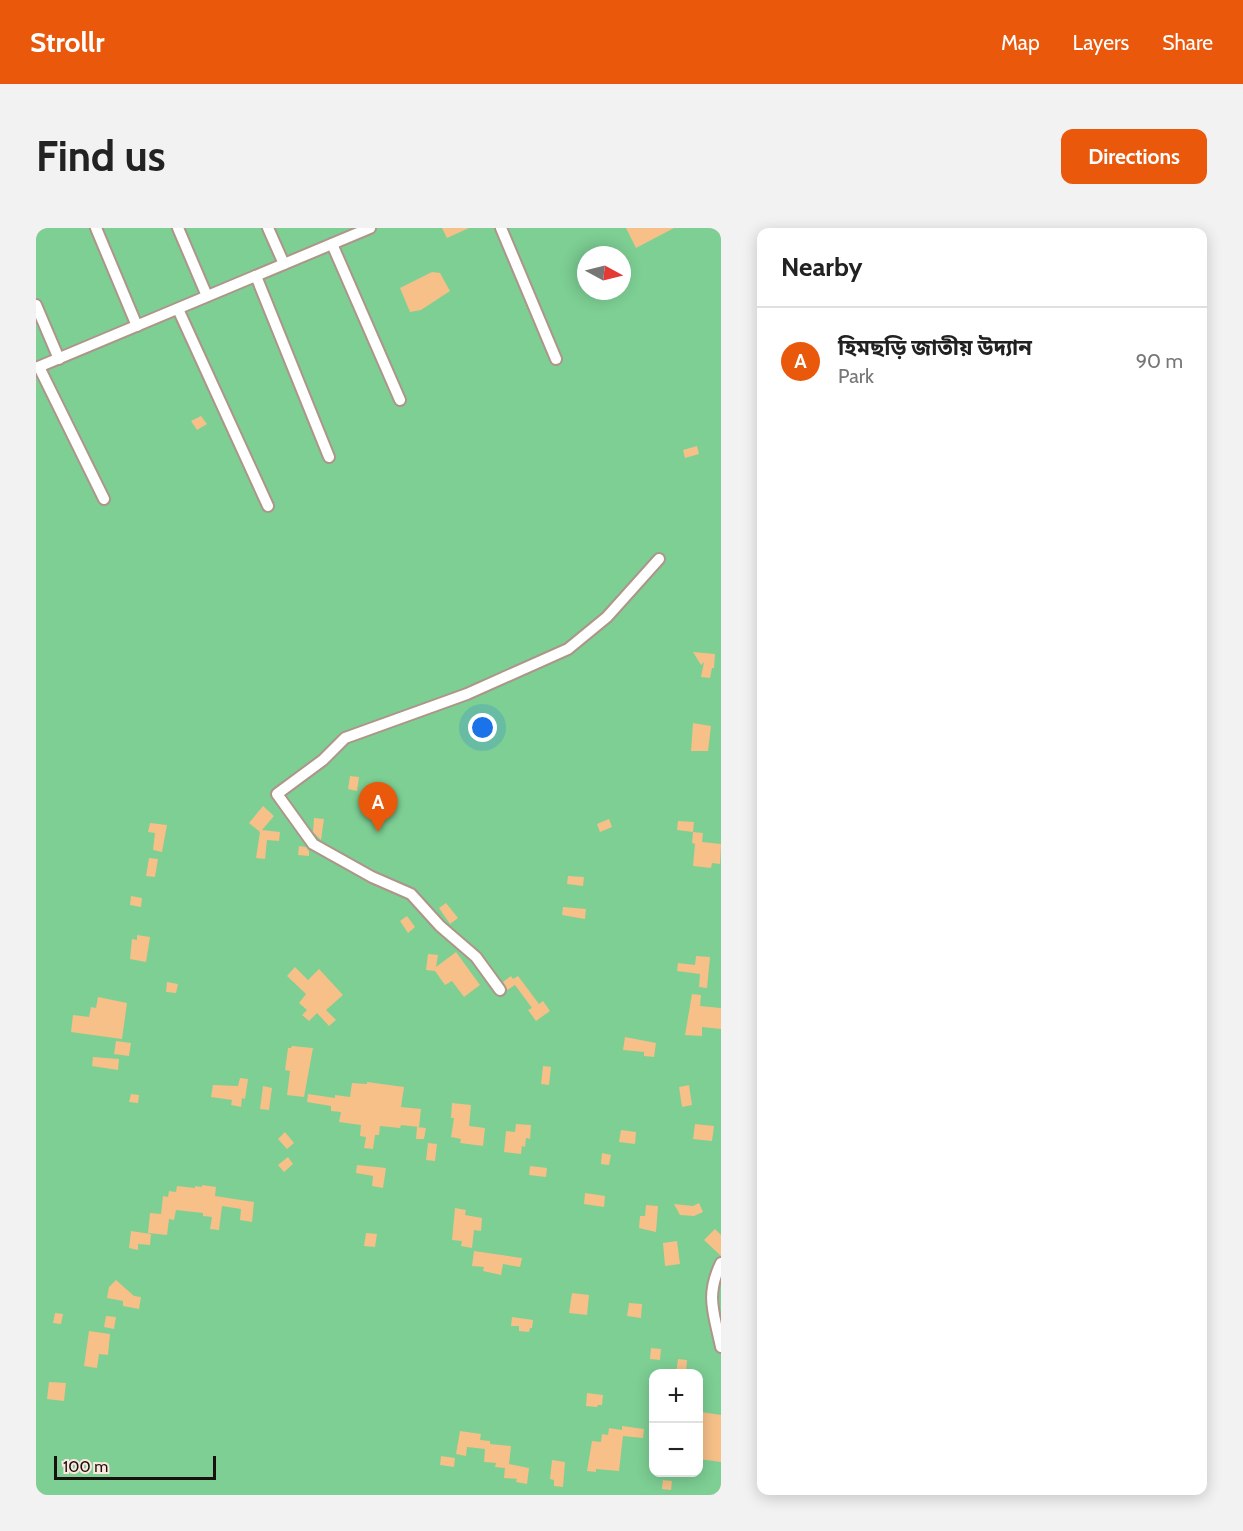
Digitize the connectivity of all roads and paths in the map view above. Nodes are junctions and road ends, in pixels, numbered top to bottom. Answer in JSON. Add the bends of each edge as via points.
{"nodes":[{"id":1,"x":96,"y":228,"type":"edge"},
{"id":2,"x":178,"y":228,"type":"edge"},
{"id":3,"x":268,"y":228,"type":"edge"},
{"id":4,"x":501,"y":228,"type":"edge"},
{"id":5,"x":362,"y":229,"type":"edge"},
{"id":6,"x":332,"y":244,"type":"junction"},
{"id":7,"x":284,"y":264,"type":"junction"},
{"id":8,"x":256,"y":276,"type":"junction"},
{"id":9,"x":207,"y":296,"type":"junction"},
{"id":10,"x":36,"y":305,"type":"edge"},
{"id":11,"x":178,"y":309,"type":"junction"},
{"id":12,"x":137,"y":326,"type":"junction"},
{"id":13,"x":59,"y":359,"type":"junction"},
{"id":14,"x":556,"y":359,"type":"dead end"},
{"id":15,"x":38,"y":368,"type":"edge"},
{"id":16,"x":400,"y":400,"type":"dead end"},
{"id":17,"x":328,"y":457,"type":"dead end"},
{"id":18,"x":104,"y":499,"type":"dead end"},
{"id":19,"x":268,"y":506,"type":"dead end"},
{"id":20,"x":659,"y":559,"type":"dead end"},
{"id":21,"x":500,"y":990,"type":"dead end"},
{"id":22,"x":721,"y":1263,"type":"edge"},
{"id":23,"x":721,"y":1347,"type":"edge"}],
"edges":[{"from":1,"to":12,"type":"street"},
{"from":2,"to":9,"type":"street"},
{"from":3,"to":7,"type":"street"},
{"from":4,"to":14,"type":"street"},
{"from":5,"to":6,"type":"street"},
{"from":6,"to":7,"type":"street"},
{"from":6,"to":16,"type":"street"},
{"from":7,"to":8,"type":"street"},
{"from":8,"to":9,"type":"street"},
{"from":8,"to":17,"type":"street"},
{"from":9,"to":11,"type":"street"},
{"from":10,"to":13,"type":"street"},
{"from":11,"to":12,"type":"street"},
{"from":11,"to":19,"type":"street"},
{"from":12,"to":13,"type":"street"},
{"from":13,"to":15,"type":"street"},
{"from":15,"to":18,"type":"street"},
{"from":20,"to":21,"type":"street","via":[[607,617],[568,648],[467,694],[345,738],[277,794],[313,844],[411,894],[476,957]]},
{"from":22,"to":23,"type":"street","via":[[711,1295]]}]}
